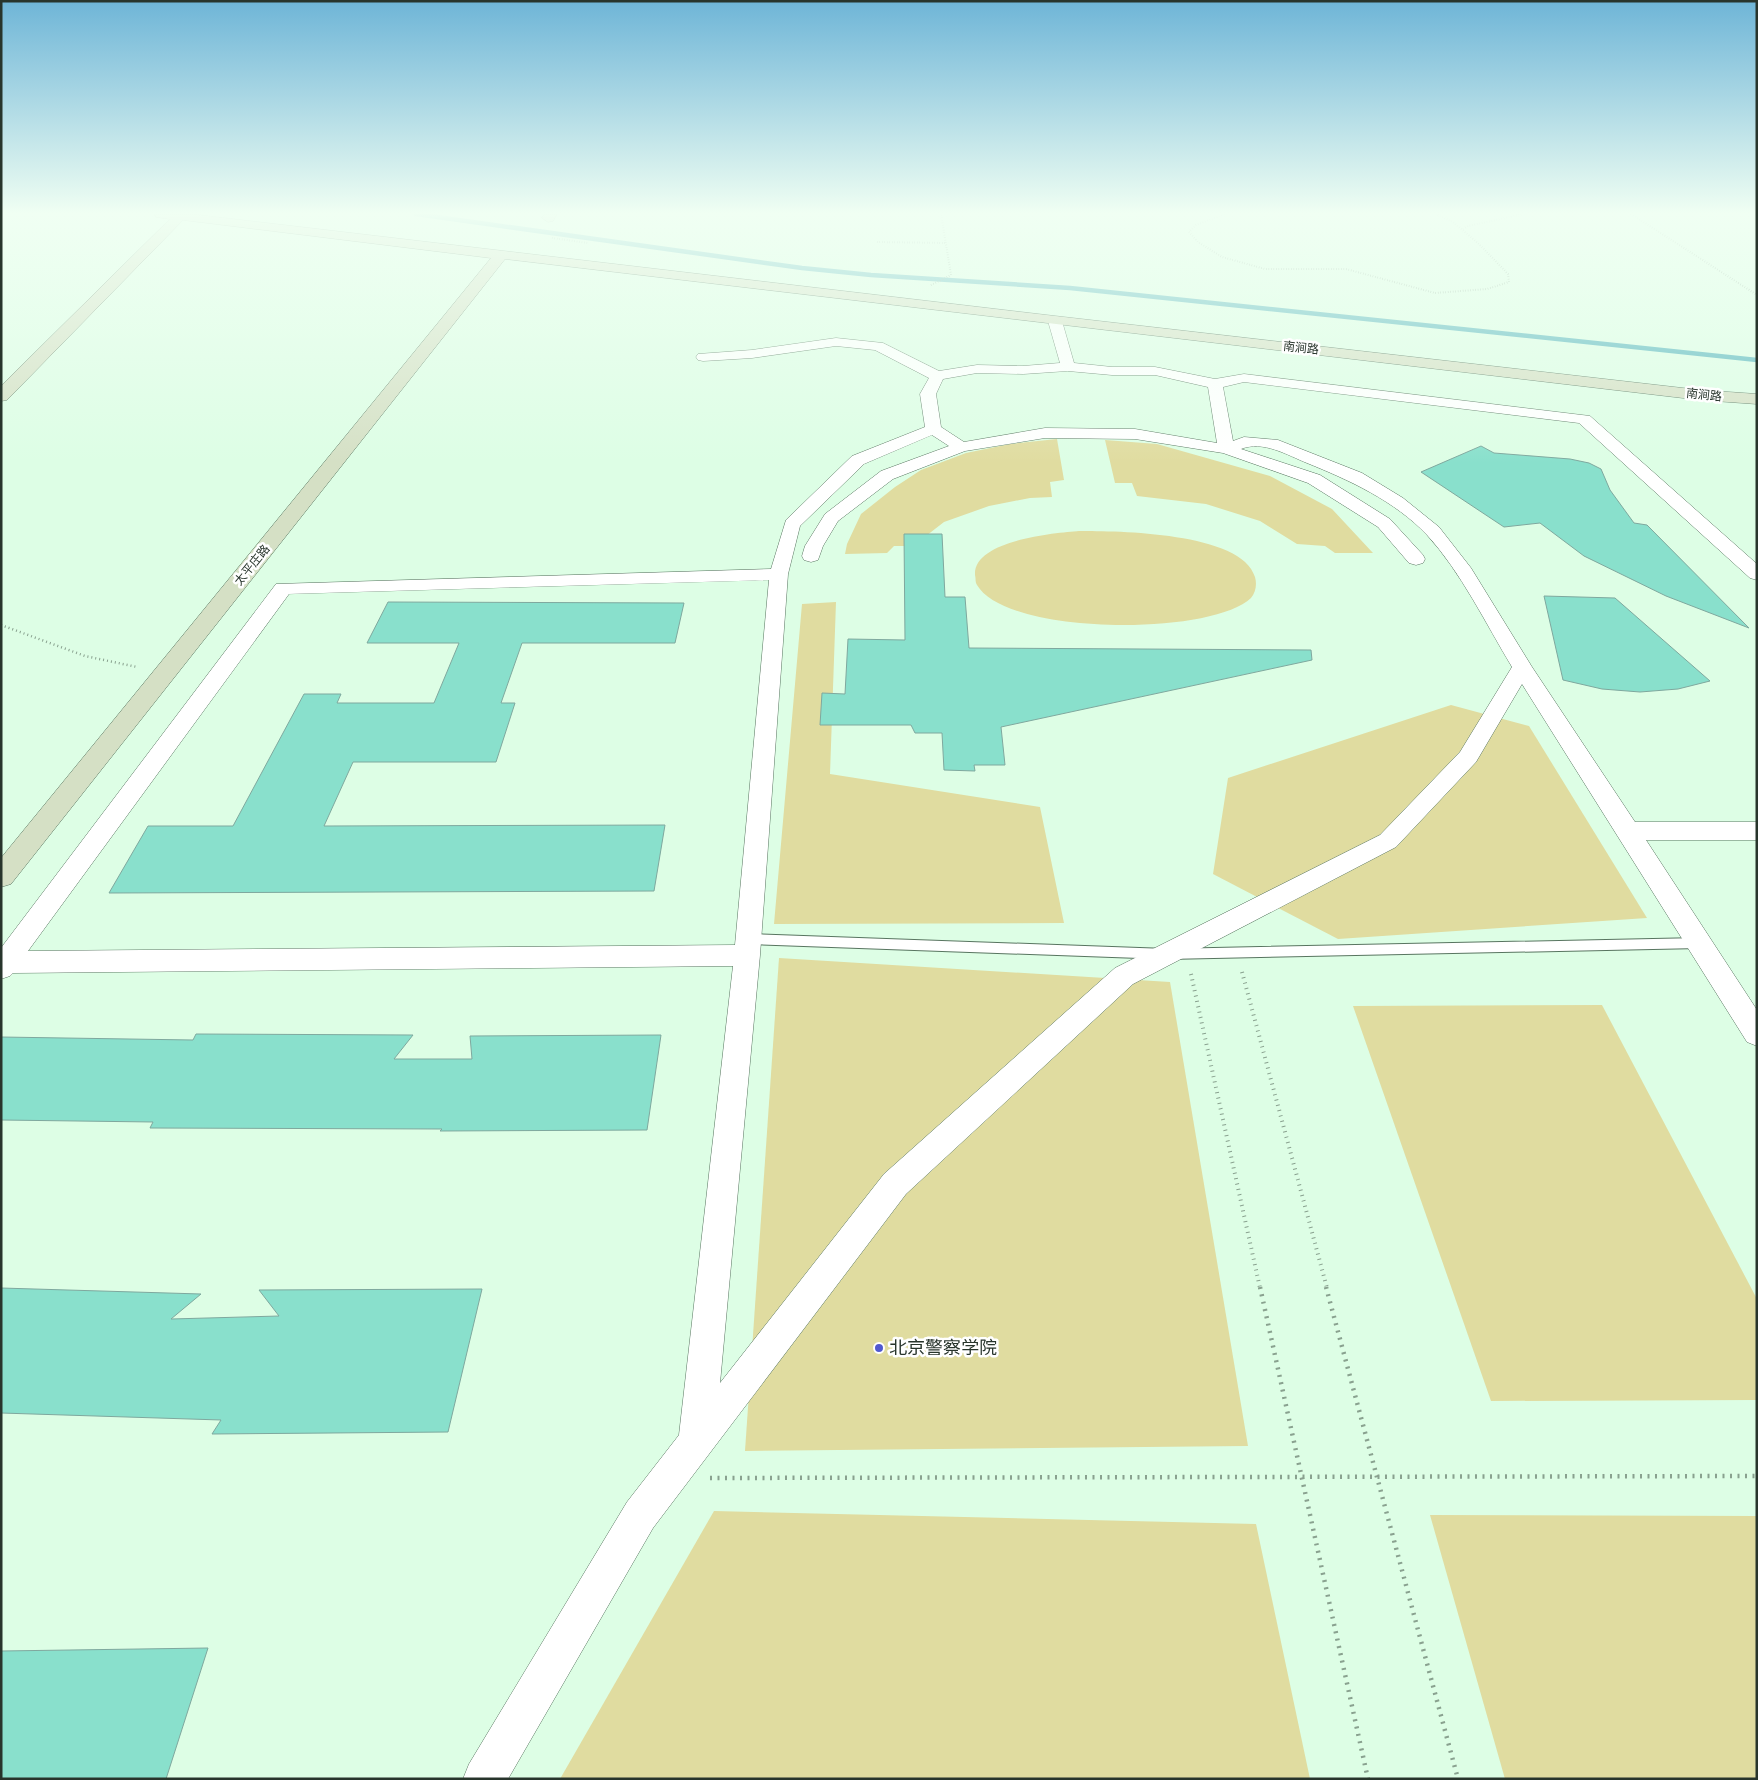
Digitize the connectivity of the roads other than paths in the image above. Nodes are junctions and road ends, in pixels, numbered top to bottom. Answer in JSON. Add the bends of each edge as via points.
{"nodes":[{"id":1,"x":99,"y":297,"type":"edge"},
{"id":2,"x":466,"y":297,"type":"edge"},
{"id":3,"x":863,"y":297,"type":"edge"},
{"id":4,"x":1055,"y":320,"type":"junction"},
{"id":5,"x":703,"y":357,"type":"dead end"},
{"id":6,"x":1068,"y":367,"type":"junction"},
{"id":7,"x":937,"y":376,"type":"junction"},
{"id":8,"x":1215,"y":384,"type":"junction"},
{"id":9,"x":1,"y":396,"type":"edge"},
{"id":10,"x":1757,"y":399,"type":"edge"},
{"id":11,"x":933,"y":429,"type":"junction"},
{"id":12,"x":961,"y":447,"type":"junction"},
{"id":13,"x":1226,"y":449,"type":"junction"},
{"id":14,"x":811,"y":556,"type":"dead end"},
{"id":15,"x":1416,"y":559,"type":"dead end"},
{"id":16,"x":779,"y":574,"type":"junction"},
{"id":17,"x":1757,"y":574,"type":"edge"},
{"id":18,"x":1522,"y":667,"type":"junction"},
{"id":19,"x":1626,"y":831,"type":"junction"},
{"id":20,"x":1757,"y":831,"type":"edge"},
{"id":21,"x":1,"y":877,"type":"edge"},
{"id":22,"x":1700,"y":944,"type":"junction"},
{"id":23,"x":748,"y":947,"type":"junction"},
{"id":24,"x":1177,"y":954,"type":"junction"},
{"id":25,"x":3,"y":965,"type":"edge"},
{"id":26,"x":1757,"y":1034,"type":"edge"},
{"id":27,"x":696,"y":1443,"type":"junction"},
{"id":28,"x":484,"y":1779,"type":"edge"}],
"edges":[{"from":1,"to":9,"type":"main road"},
{"from":2,"to":21,"type":"main road","name":"太平庄路"},
{"from":3,"to":4,"type":"main road","name":"南涧路"},
{"from":4,"to":6,"type":"street"},
{"from":4,"to":10,"type":"main road","name":"南涧路"},
{"from":5,"to":7,"type":"street","via":[[752,354],[836,342],[878,346]]},
{"from":6,"to":7,"type":"street","via":[[977,369]]},
{"from":6,"to":8,"type":"street","via":[[1155,372]]},
{"from":7,"to":11,"type":"street","via":[[928,394]]},
{"from":8,"to":13,"type":"street"},
{"from":8,"to":17,"type":"street","via":[[1244,378],[1584,419]]},
{"from":11,"to":12,"type":"street"},
{"from":11,"to":16,"type":"street","via":[[858,460],[792,524]]},
{"from":12,"to":13,"type":"street","via":[[1045,433],[1126,434]]},
{"from":12,"to":14,"type":"street","via":[[887,475],[831,518]]},
{"from":13,"to":15,"type":"street","via":[[1314,479],[1384,523]]},
{"from":13,"to":18,"type":"street","via":[[1244,442],[1272,443],[1356,477],[1398,502],[1433,531],[1462,568]]},
{"from":16,"to":23,"type":"street"},
{"from":16,"to":25,"type":"street","via":[[283,588]]},
{"from":18,"to":19,"type":"street"},
{"from":18,"to":24,"type":"street","via":[[1468,757],[1388,840]]},
{"from":19,"to":20,"type":"street"},
{"from":19,"to":22,"type":"street"},
{"from":22,"to":24,"type":"lane"},
{"from":22,"to":26,"type":"street"},
{"from":23,"to":24,"type":"lane"},
{"from":23,"to":25,"type":"street"},
{"from":23,"to":27,"type":"street"},
{"from":24,"to":27,"type":"street","via":[[1124,976],[895,1184]]},
{"from":27,"to":28,"type":"street","via":[[640,1515]]}]}
